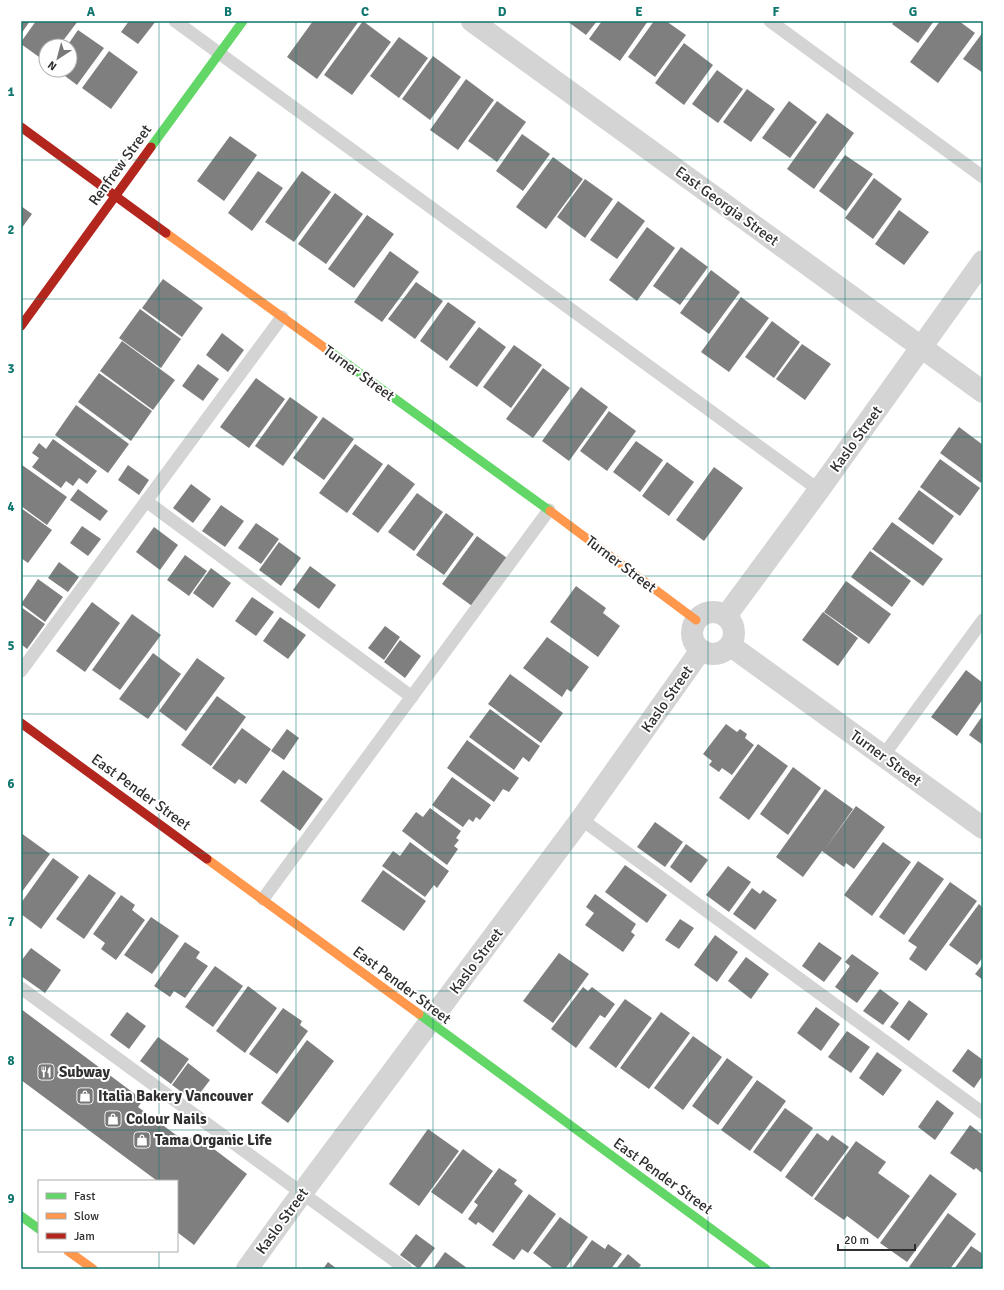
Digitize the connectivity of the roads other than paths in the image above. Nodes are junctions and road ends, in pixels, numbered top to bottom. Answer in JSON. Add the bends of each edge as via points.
{"nodes":[{"id":1,"x":175,"y":21,"type":"edge"},
{"id":2,"x":243,"y":21,"type":"edge"},
{"id":3,"x":472,"y":21,"type":"edge"},
{"id":4,"x":770,"y":21,"type":"edge"},
{"id":5,"x":219,"y":53,"type":"junction"},
{"id":6,"x":21,"y":127,"type":"edge"},
{"id":7,"x":983,"y":177,"type":"edge"},
{"id":8,"x":115,"y":196,"type":"junction"},
{"id":9,"x":983,"y":261,"type":"edge"},
{"id":10,"x":282,"y":316,"type":"junction"},
{"id":11,"x":21,"y":326,"type":"edge"},
{"id":12,"x":922,"y":347,"type":"junction"},
{"id":13,"x":983,"y":392,"type":"edge"},
{"id":14,"x":819,"y":490,"type":"junction"},
{"id":15,"x":146,"y":501,"type":"junction"},
{"id":16,"x":549,"y":510,"type":"junction"},
{"id":17,"x":726,"y":616,"type":"junction"},
{"id":18,"x":696,"y":620,"type":"junction"},
{"id":19,"x":983,"y":620,"type":"edge"},
{"id":20,"x":731,"y":646,"type":"junction"},
{"id":21,"x":701,"y":650,"type":"junction"},
{"id":22,"x":21,"y":670,"type":"edge"},
{"id":23,"x":412,"y":697,"type":"junction"},
{"id":24,"x":21,"y":723,"type":"edge"},
{"id":25,"x":883,"y":756,"type":"junction"},
{"id":26,"x":581,"y":819,"type":"junction"},
{"id":27,"x":983,"y":828,"type":"edge"},
{"id":28,"x":263,"y":899,"type":"junction"},
{"id":29,"x":21,"y":988,"type":"edge"},
{"id":30,"x":430,"y":1023,"type":"junction"},
{"id":31,"x":983,"y":1113,"type":"edge"},
{"id":32,"x":302,"y":1193,"type":"junction"},
{"id":33,"x":21,"y":1216,"type":"edge"},
{"id":34,"x":38,"y":1228,"type":"edge"},
{"id":35,"x":69,"y":1252,"type":"edge"},
{"id":36,"x":93,"y":1269,"type":"edge"},
{"id":37,"x":247,"y":1269,"type":"edge"},
{"id":38,"x":406,"y":1269,"type":"edge"},
{"id":39,"x":766,"y":1269,"type":"edge"}],
"edges":[{"from":1,"to":5,"type":"lane"},
{"from":2,"to":5,"type":"street","name":"Renfrew Street"},
{"from":3,"to":12,"type":"street","name":"East Georgia Street"},
{"from":4,"to":7,"type":"lane"},
{"from":5,"to":8,"type":"street","name":"Renfrew Street"},
{"from":5,"to":14,"type":"lane"},
{"from":6,"to":8,"type":"street","name":"Turner Street"},
{"from":8,"to":10,"type":"street","name":"Turner Street"},
{"from":8,"to":11,"type":"street","name":"Renfrew Street"},
{"from":9,"to":12,"type":"street","name":"Kaslo Street"},
{"from":10,"to":15,"type":"lane"},
{"from":10,"to":16,"type":"street","name":"Turner Street"},
{"from":12,"to":13,"type":"street","name":"East Georgia Street"},
{"from":12,"to":14,"type":"street","name":"Kaslo Street"},
{"from":14,"to":17,"type":"street","name":"Kaslo Street"},
{"from":15,"to":22,"type":"lane"},
{"from":15,"to":23,"type":"lane"},
{"from":16,"to":18,"type":"street","name":"Turner Street"},
{"from":16,"to":23,"type":"lane"},
{"from":17,"to":18,"type":"street","via":[[714,612]]},
{"from":17,"to":20,"type":"street","via":[[731,621],[735,633]]},
{"from":18,"to":21,"type":"street","via":[[693,626],[693,640]]},
{"from":19,"to":25,"type":"lane"},
{"from":20,"to":21,"type":"street","via":[[714,654]]},
{"from":20,"to":25,"type":"street","name":"Turner Street"},
{"from":21,"to":26,"type":"street","name":"Kaslo Street"},
{"from":23,"to":28,"type":"lane"},
{"from":24,"to":28,"type":"street","name":"East Pender Street"},
{"from":25,"to":27,"type":"street","name":"Turner Street"},
{"from":26,"to":30,"type":"street","name":"Kaslo Street"},
{"from":26,"to":31,"type":"lane"},
{"from":28,"to":30,"type":"street","name":"East Pender Street"},
{"from":29,"to":32,"type":"lane"},
{"from":30,"to":32,"type":"street","name":"Kaslo Street"},
{"from":30,"to":39,"type":"street","name":"East Pender Street"},
{"from":32,"to":37,"type":"street","name":"Kaslo Street"},
{"from":32,"to":38,"type":"lane"},
{"from":33,"to":34,"type":"street"},
{"from":35,"to":36,"type":"street"}]}
